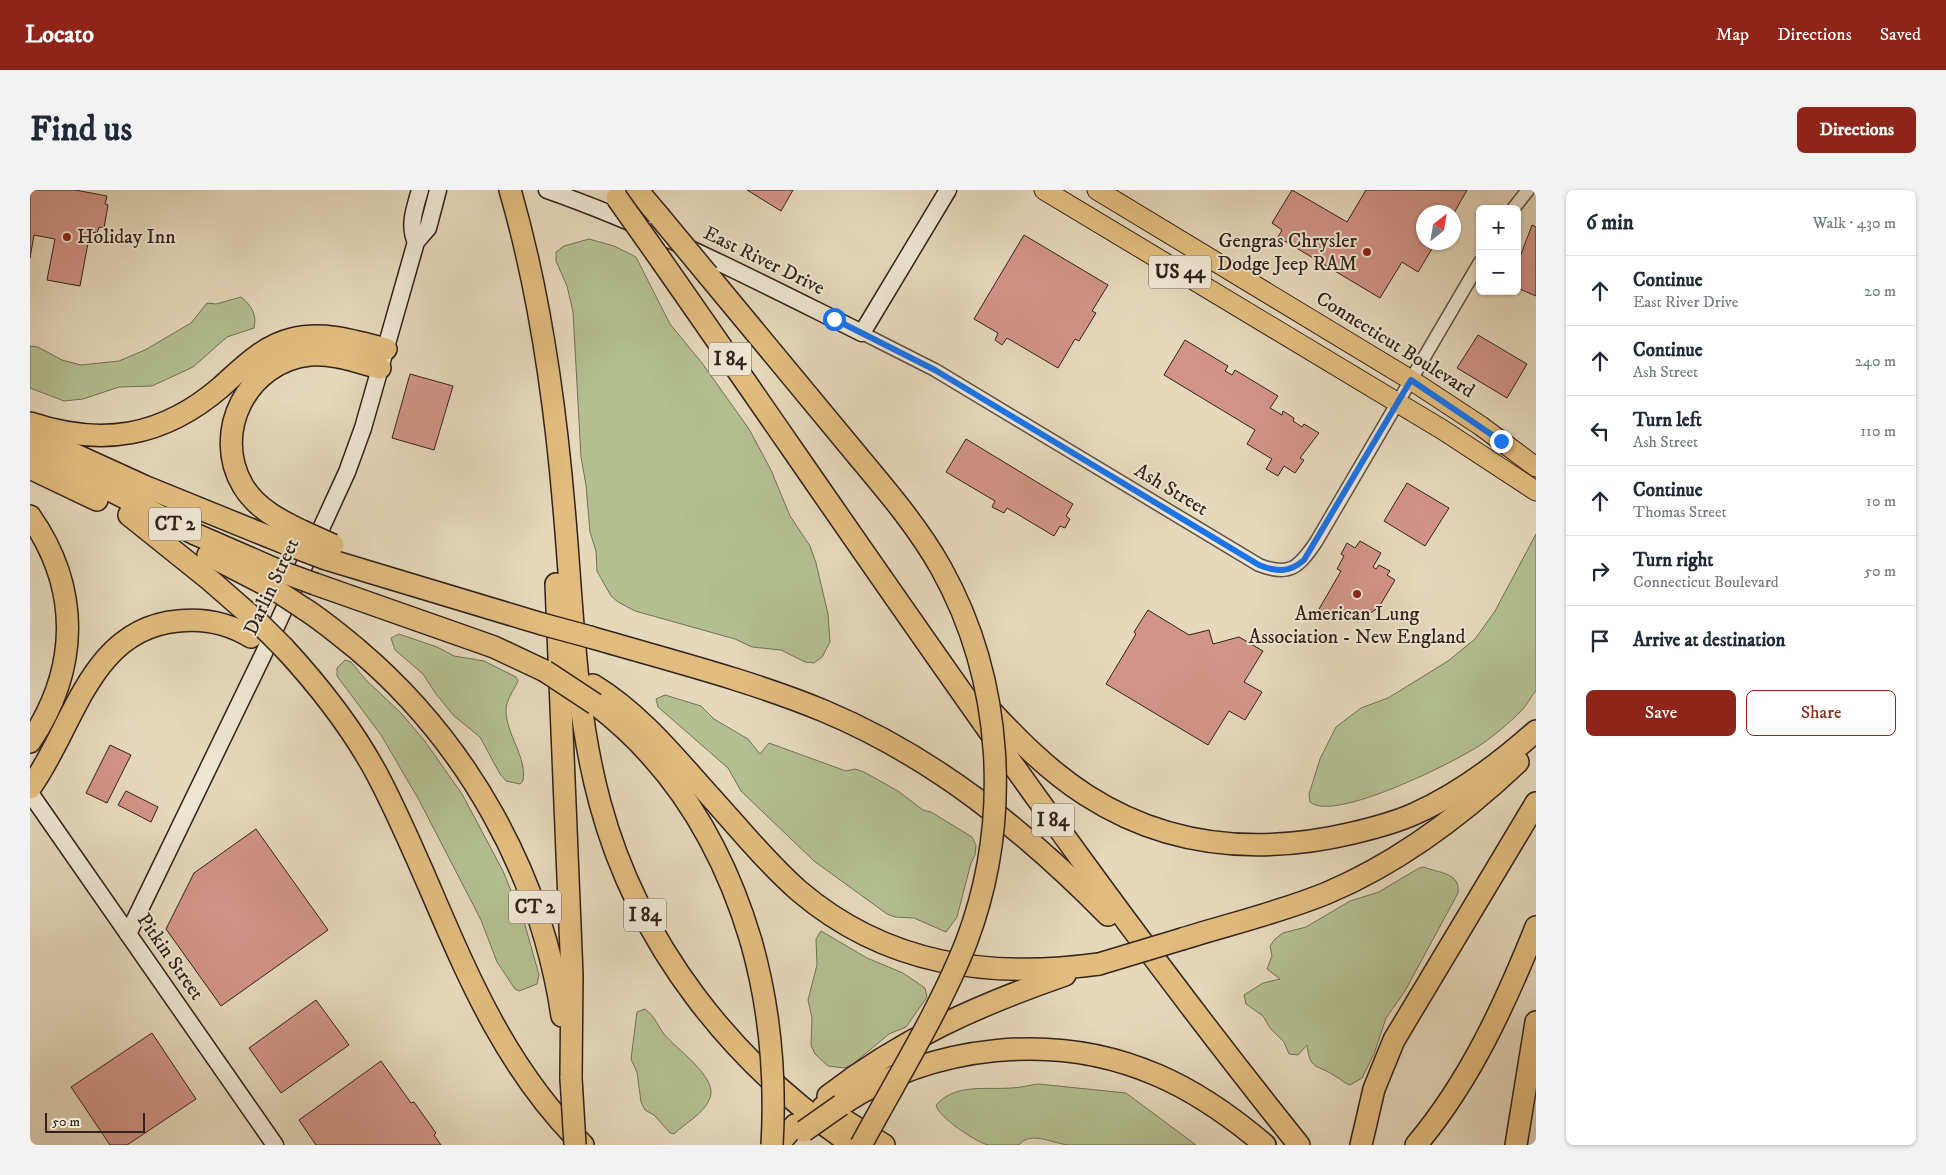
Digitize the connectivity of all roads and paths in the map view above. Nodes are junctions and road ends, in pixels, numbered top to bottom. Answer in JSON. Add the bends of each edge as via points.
{"nodes":[{"id":1,"x":420,"y":190,"type":"edge"},
{"id":2,"x":438,"y":190,"type":"edge"},
{"id":3,"x":547,"y":190,"type":"edge"},
{"id":4,"x":637,"y":190,"type":"edge"},
{"id":5,"x":948,"y":190,"type":"edge"},
{"id":6,"x":1044,"y":190,"type":"edge"},
{"id":7,"x":1097,"y":190,"type":"edge"},
{"id":8,"x":1528,"y":190,"type":"edge"},
{"id":9,"x":511,"y":193,"type":"edge"},
{"id":10,"x":614,"y":194,"type":"edge"},
{"id":11,"x":1516,"y":205,"type":"edge"},
{"id":12,"x":416,"y":242,"type":"junction"},
{"id":13,"x":1476,"y":269,"type":"edge"},
{"id":14,"x":862,"y":333,"type":"junction"},
{"id":15,"x":383,"y":359,"type":"junction"},
{"id":16,"x":1411,"y":380,"type":"junction"},
{"id":17,"x":1398,"y":403,"type":"junction"},
{"id":18,"x":554,"y":413,"type":"junction"},
{"id":19,"x":30,"y":423,"type":"edge"},
{"id":20,"x":30,"y":434,"type":"edge"},
{"id":21,"x":30,"y":449,"type":"edge"},
{"id":22,"x":1536,"y":467,"type":"edge"},
{"id":23,"x":30,"y":468,"type":"edge"},
{"id":24,"x":1536,"y":491,"type":"edge"},
{"id":25,"x":129,"y":515,"type":"junction"},
{"id":26,"x":30,"y":516,"type":"edge"},
{"id":27,"x":298,"y":539,"type":"junction"},
{"id":28,"x":278,"y":581,"type":"junction"},
{"id":29,"x":254,"y":630,"type":"junction"},
{"id":30,"x":936,"y":653,"type":"junction"},
{"id":31,"x":594,"y":694,"type":"junction"},
{"id":32,"x":1536,"y":731,"type":"edge"},
{"id":33,"x":30,"y":742,"type":"edge"},
{"id":34,"x":1536,"y":744,"type":"edge"},
{"id":35,"x":30,"y":788,"type":"edge"},
{"id":36,"x":30,"y":793,"type":"edge"},
{"id":37,"x":1536,"y":803,"type":"edge"},
{"id":38,"x":1536,"y":927,"type":"edge"},
{"id":39,"x":128,"y":934,"type":"junction"},
{"id":40,"x":1099,"y":964,"type":"junction"},
{"id":41,"x":1172,"y":985,"type":"junction"},
{"id":42,"x":704,"y":1008,"type":"junction"},
{"id":43,"x":1536,"y":1022,"type":"edge"},
{"id":44,"x":571,"y":1078,"type":"junction"},
{"id":45,"x":835,"y":1100,"type":"junction"},
{"id":46,"x":799,"y":1128,"type":"junction"},
{"id":47,"x":275,"y":1145,"type":"edge"},
{"id":48,"x":575,"y":1145,"type":"edge"},
{"id":49,"x":583,"y":1145,"type":"edge"},
{"id":50,"x":772,"y":1145,"type":"edge"},
{"id":51,"x":778,"y":1145,"type":"edge"},
{"id":52,"x":784,"y":1145,"type":"edge"},
{"id":53,"x":853,"y":1145,"type":"edge"},
{"id":54,"x":862,"y":1145,"type":"edge"},
{"id":55,"x":884,"y":1145,"type":"edge"},
{"id":56,"x":1265,"y":1145,"type":"edge"},
{"id":57,"x":1299,"y":1145,"type":"edge"},
{"id":58,"x":1361,"y":1145,"type":"edge"},
{"id":59,"x":1416,"y":1145,"type":"edge"},
{"id":60,"x":1516,"y":1145,"type":"edge"}],
"edges":[{"from":1,"to":12,"type":"main road","name":"Darlin Street","via":[[412,224]]},
{"from":2,"to":12,"type":"main road","name":"Darlin Street","via":[[428,228]]},
{"from":3,"to":14,"type":"main road","name":"East River Drive","via":[[666,237]]},
{"from":4,"to":54,"type":"highway","bridge":true,"via":[[917,530],[959,605],[988,697],[996,778],[988,866],[967,938],[945,988]]},
{"from":5,"to":14,"type":"main road"},
{"from":6,"to":17,"type":"main road","number":"US 44"},
{"from":7,"to":16,"type":"main road","name":"Connecticut Boulevard","number":"US 44"},
{"from":8,"to":11,"type":"street"},
{"from":9,"to":18,"type":"highway","number":"I 84","via":[[537,307]]},
{"from":10,"to":30,"type":"highway","number":"I 84","bridge":true},
{"from":12,"to":15,"type":"main road","name":"Darlin Street"},
{"from":13,"to":16,"type":"street","name":"Ash Street"},
{"from":14,"to":17,"type":"street","name":"Ash Street","via":[[935,370],[1259,565],[1275,570],[1292,568],[1304,560]]},
{"from":15,"to":19,"type":"highway","via":[[331,337],[306,336],[281,342],[256,357],[196,407],[171,421],[138,432],[91,435],[61,432]]},
{"from":15,"to":27,"type":"highway","via":[[328,355],[295,357],[262,375],[248,389],[239,405],[231,441],[239,480],[266,512]]},
{"from":15,"to":39,"type":"main road","name":"Darlin Street","via":[[355,452],[322,529]]},
{"from":16,"to":17,"type":"street","name":"Ash Street"},
{"from":16,"to":22,"type":"main road","name":"Connecticut Boulevard","number":"US 44"},
{"from":17,"to":24,"type":"main road","number":"US 44"},
{"from":18,"to":42,"type":"highway","number":"I 84","via":[[580,697],[597,792],[615,850],[638,902],[674,967]]},
{"from":18,"to":44,"type":"highway","via":[[548,457],[572,975]]},
{"from":20,"to":27,"type":"highway","via":[[177,500]]},
{"from":21,"to":28,"type":"highway","number":"CT 2"},
{"from":23,"to":25,"type":"highway","number":"CT 2"},
{"from":25,"to":28,"type":"highway","number":"CT 2"},
{"from":25,"to":29,"type":"highway","via":[[210,580]]},
{"from":26,"to":33,"type":"highway","via":[[50,550],[60,576],[68,632],[56,694]]},
{"from":27,"to":41,"type":"highway","bridge":true,"via":[[464,602],[793,699],[833,715],[912,756],[977,799],[1057,865],[1108,914]]},
{"from":28,"to":31,"type":"highway","number":"CT 2","bridge":true,"via":[[315,584],[406,617],[480,636],[545,665]]},
{"from":28,"to":44,"type":"highway","number":"CT 2","bridge":true,"via":[[303,608],[350,643],[405,694],[447,744],[491,810],[517,862],[541,926],[562,1010]]},
{"from":29,"to":35,"type":"highway","via":[[189,620],[157,624],[125,639],[90,679]]},
{"from":29,"to":49,"type":"highway","via":[[288,656],[344,722],[378,776],[458,956],[493,1026],[540,1096]]},
{"from":30,"to":32,"type":"highway","via":[[1026,746],[1087,796],[1151,826],[1221,843],[1297,844],[1400,820],[1461,789]]},
{"from":30,"to":41,"type":"highway","number":"I 84"},
{"from":31,"to":40,"type":"highway","via":[[618,702],[658,738],[788,881],[850,927],[907,953],[966,967],[1025,971]]},
{"from":31,"to":50,"type":"highway","bridge":true,"via":[[651,755],[699,818],[728,873],[751,941],[768,1027]]},
{"from":34,"to":40,"type":"highway","bridge":true,"via":[[1458,814],[1357,879],[1307,901]]},
{"from":36,"to":39,"type":"main road","name":"Pitkin Street"},
{"from":37,"to":58,"type":"highway","via":[[1401,1028],[1380,1070],[1367,1111]]},
{"from":38,"to":59,"type":"highway","via":[[1473,1063]]},
{"from":39,"to":47,"type":"main road","name":"Pitkin Street"},
{"from":40,"to":45,"type":"highway","via":[[989,1003],[938,1025],[889,1053]]},
{"from":41,"to":57,"type":"highway","number":"I 84"},
{"from":42,"to":53,"type":"highway","number":"I 84","via":[[735,1046],[770,1080]]},
{"from":42,"to":55,"type":"highway","via":[[808,1096]]},
{"from":43,"to":60,"type":"highway"},
{"from":44,"to":48,"type":"highway","number":"CT 2","bridge":true},
{"from":45,"to":46,"type":"highway","bridge":true},
{"from":45,"to":56,"type":"highway","via":[[948,1059],[1006,1050],[1062,1051],[1122,1062],[1165,1078],[1209,1103]]},
{"from":46,"to":51,"type":"highway"},
{"from":46,"to":52,"type":"highway"}]}
